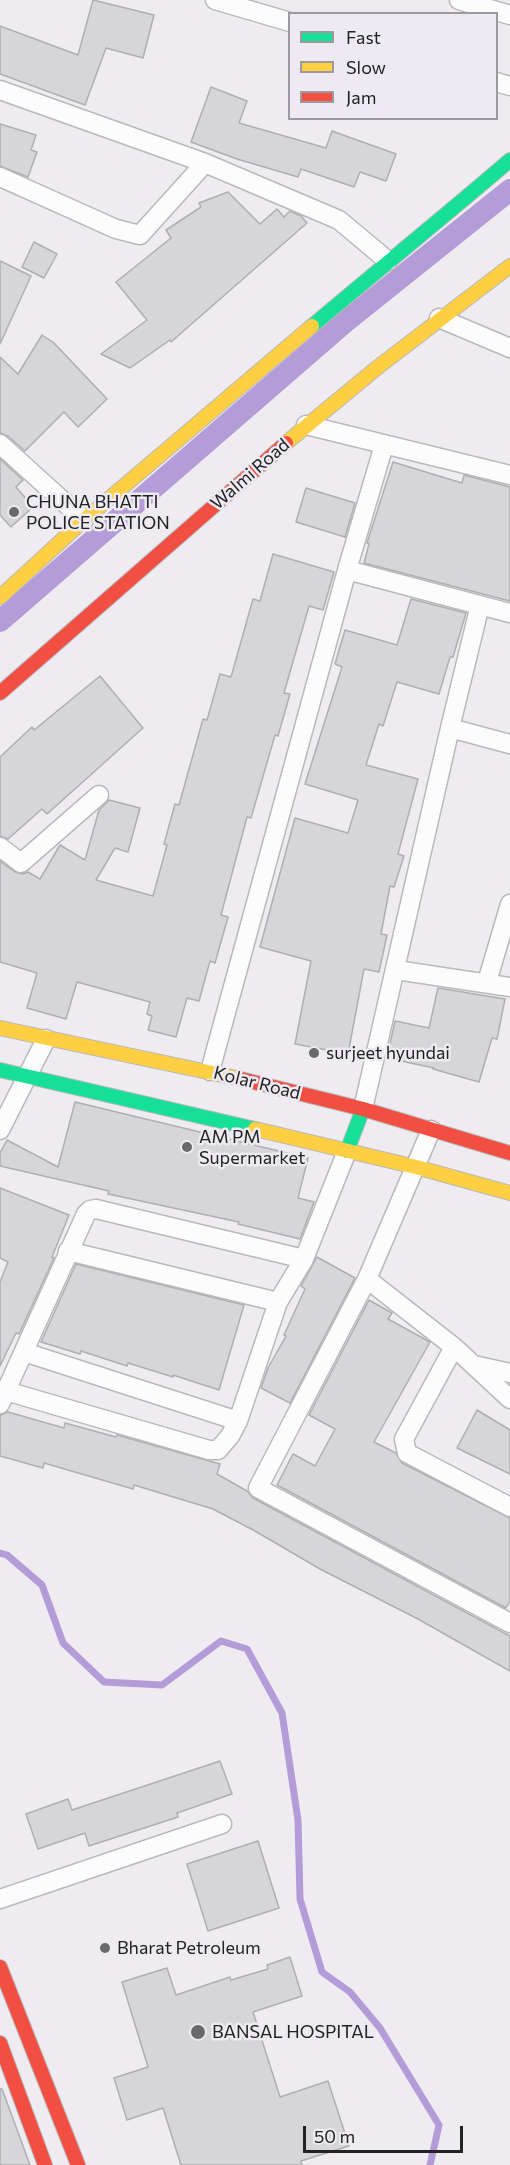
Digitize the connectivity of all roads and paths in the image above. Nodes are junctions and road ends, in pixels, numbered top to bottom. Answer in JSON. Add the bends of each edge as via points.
{"nodes":[{"id":1,"x":215,"y":0,"type":"edge"},
{"id":2,"x":459,"y":0,"type":"edge"},
{"id":3,"x":510,"y":15,"type":"edge"},
{"id":4,"x":288,"y":21,"type":"edge"},
{"id":5,"x":0,"y":90,"type":"edge"},
{"id":6,"x":510,"y":160,"type":"edge"},
{"id":7,"x":205,"y":163,"type":"junction"},
{"id":8,"x":0,"y":177,"type":"edge"},
{"id":9,"x":388,"y":261,"type":"junction"},
{"id":10,"x":510,"y":266,"type":"edge"},
{"id":11,"x":439,"y":318,"type":"junction"},
{"id":12,"x":510,"y":348,"type":"edge"},
{"id":13,"x":306,"y":424,"type":"junction"},
{"id":14,"x":0,"y":444,"type":"edge"},
{"id":15,"x":384,"y":444,"type":"junction"},
{"id":16,"x":510,"y":475,"type":"edge"},
{"id":17,"x":84,"y":520,"type":"junction"},
{"id":18,"x":346,"y":570,"type":"junction"},
{"id":19,"x":0,"y":597,"type":"edge"},
{"id":20,"x":480,"y":605,"type":"junction"},
{"id":21,"x":510,"y":613,"type":"edge"},
{"id":22,"x":0,"y":693,"type":"edge"},
{"id":23,"x":450,"y":728,"type":"junction"},
{"id":24,"x":510,"y":744,"type":"edge"},
{"id":25,"x":99,"y":795,"type":"dead end"},
{"id":26,"x":0,"y":847,"type":"edge"},
{"id":27,"x":510,"y":904,"type":"edge"},
{"id":28,"x":396,"y":970,"type":"junction"},
{"id":29,"x":488,"y":982,"type":"junction"},
{"id":30,"x":510,"y":987,"type":"edge"},
{"id":31,"x":0,"y":1028,"type":"edge"},
{"id":32,"x":46,"y":1039,"type":"junction"},
{"id":33,"x":0,"y":1070,"type":"edge"},
{"id":34,"x":210,"y":1071,"type":"junction"},
{"id":35,"x":27,"y":1077,"type":"junction"},
{"id":36,"x":363,"y":1109,"type":"junction"},
{"id":37,"x":0,"y":1130,"type":"edge"},
{"id":38,"x":431,"y":1130,"type":"junction"},
{"id":39,"x":347,"y":1151,"type":"junction"},
{"id":40,"x":510,"y":1153,"type":"edge"},
{"id":41,"x":416,"y":1167,"type":"junction"},
{"id":42,"x":510,"y":1193,"type":"edge"},
{"id":43,"x":68,"y":1251,"type":"junction"},
{"id":44,"x":303,"y":1259,"type":"junction"},
{"id":45,"x":367,"y":1279,"type":"junction"},
{"id":46,"x":278,"y":1302,"type":"junction"},
{"id":47,"x":454,"y":1347,"type":"junction"},
{"id":48,"x":24,"y":1352,"type":"junction"},
{"id":49,"x":473,"y":1365,"type":"junction"},
{"id":50,"x":510,"y":1373,"type":"edge"},
{"id":51,"x":3,"y":1397,"type":"edge"},
{"id":52,"x":510,"y":1399,"type":"edge"},
{"id":53,"x":238,"y":1421,"type":"junction"},
{"id":54,"x":510,"y":1508,"type":"edge"},
{"id":55,"x":510,"y":1623,"type":"edge"},
{"id":56,"x":222,"y":1824,"type":"dead end"},
{"id":57,"x":0,"y":1899,"type":"edge"},
{"id":58,"x":0,"y":1967,"type":"edge"},
{"id":59,"x":0,"y":2043,"type":"edge"},
{"id":60,"x":45,"y":2165,"type":"edge"},
{"id":61,"x":78,"y":2165,"type":"edge"}],
"edges":[{"from":1,"to":4,"type":"street"},
{"from":2,"to":3,"type":"street"},
{"from":5,"to":7,"type":"street"},
{"from":6,"to":9,"type":"street"},
{"from":7,"to":8,"type":"street","via":[[140,235],[116,229]]},
{"from":7,"to":9,"type":"street","via":[[339,220]]},
{"from":9,"to":17,"type":"street"},
{"from":10,"to":11,"type":"street","name":"Walmi Road"},
{"from":11,"to":12,"type":"street"},
{"from":11,"to":13,"type":"street","name":"Walmi Road"},
{"from":13,"to":15,"type":"street"},
{"from":13,"to":22,"type":"street","name":"Walmi Road"},
{"from":14,"to":17,"type":"street"},
{"from":15,"to":16,"type":"street"},
{"from":15,"to":18,"type":"street"},
{"from":17,"to":19,"type":"street"},
{"from":18,"to":20,"type":"street"},
{"from":18,"to":34,"type":"street"},
{"from":20,"to":21,"type":"street"},
{"from":20,"to":23,"type":"street"},
{"from":23,"to":24,"type":"street"},
{"from":23,"to":28,"type":"street"},
{"from":25,"to":26,"type":"street","via":[[21,863]]},
{"from":27,"to":29,"type":"street"},
{"from":28,"to":29,"type":"street"},
{"from":28,"to":36,"type":"street"},
{"from":29,"to":30,"type":"street"},
{"from":31,"to":32,"type":"street","name":"Kolar Road"},
{"from":32,"to":34,"type":"street","name":"Kolar Road"},
{"from":32,"to":35,"type":"street"},
{"from":33,"to":35,"type":"street"},
{"from":34,"to":36,"type":"street","name":"Kolar Road"},
{"from":35,"to":37,"type":"street"},
{"from":35,"to":39,"type":"street"},
{"from":36,"to":38,"type":"street","name":"Kolar Road"},
{"from":36,"to":39,"type":"street"},
{"from":38,"to":40,"type":"street","name":"Kolar Road"},
{"from":38,"to":41,"type":"street"},
{"from":39,"to":41,"type":"street"},
{"from":39,"to":44,"type":"street"},
{"from":41,"to":42,"type":"street"},
{"from":41,"to":45,"type":"street"},
{"from":43,"to":44,"type":"street","via":[[86,1215],[96,1209]]},
{"from":43,"to":46,"type":"street"},
{"from":43,"to":48,"type":"street"},
{"from":44,"to":46,"type":"street"},
{"from":45,"to":47,"type":"street"},
{"from":45,"to":55,"type":"street","via":[[258,1488]]},
{"from":46,"to":53,"type":"street"},
{"from":47,"to":49,"type":"street"},
{"from":47,"to":54,"type":"street","via":[[404,1439],[407,1453]]},
{"from":48,"to":51,"type":"street"},
{"from":48,"to":53,"type":"street"},
{"from":49,"to":50,"type":"street"},
{"from":49,"to":52,"type":"street"},
{"from":51,"to":53,"type":"street","via":[[209,1450],[218,1450],[223,1445]]},
{"from":56,"to":57,"type":"street"},
{"from":58,"to":61,"type":"street"},
{"from":59,"to":60,"type":"street"}]}
